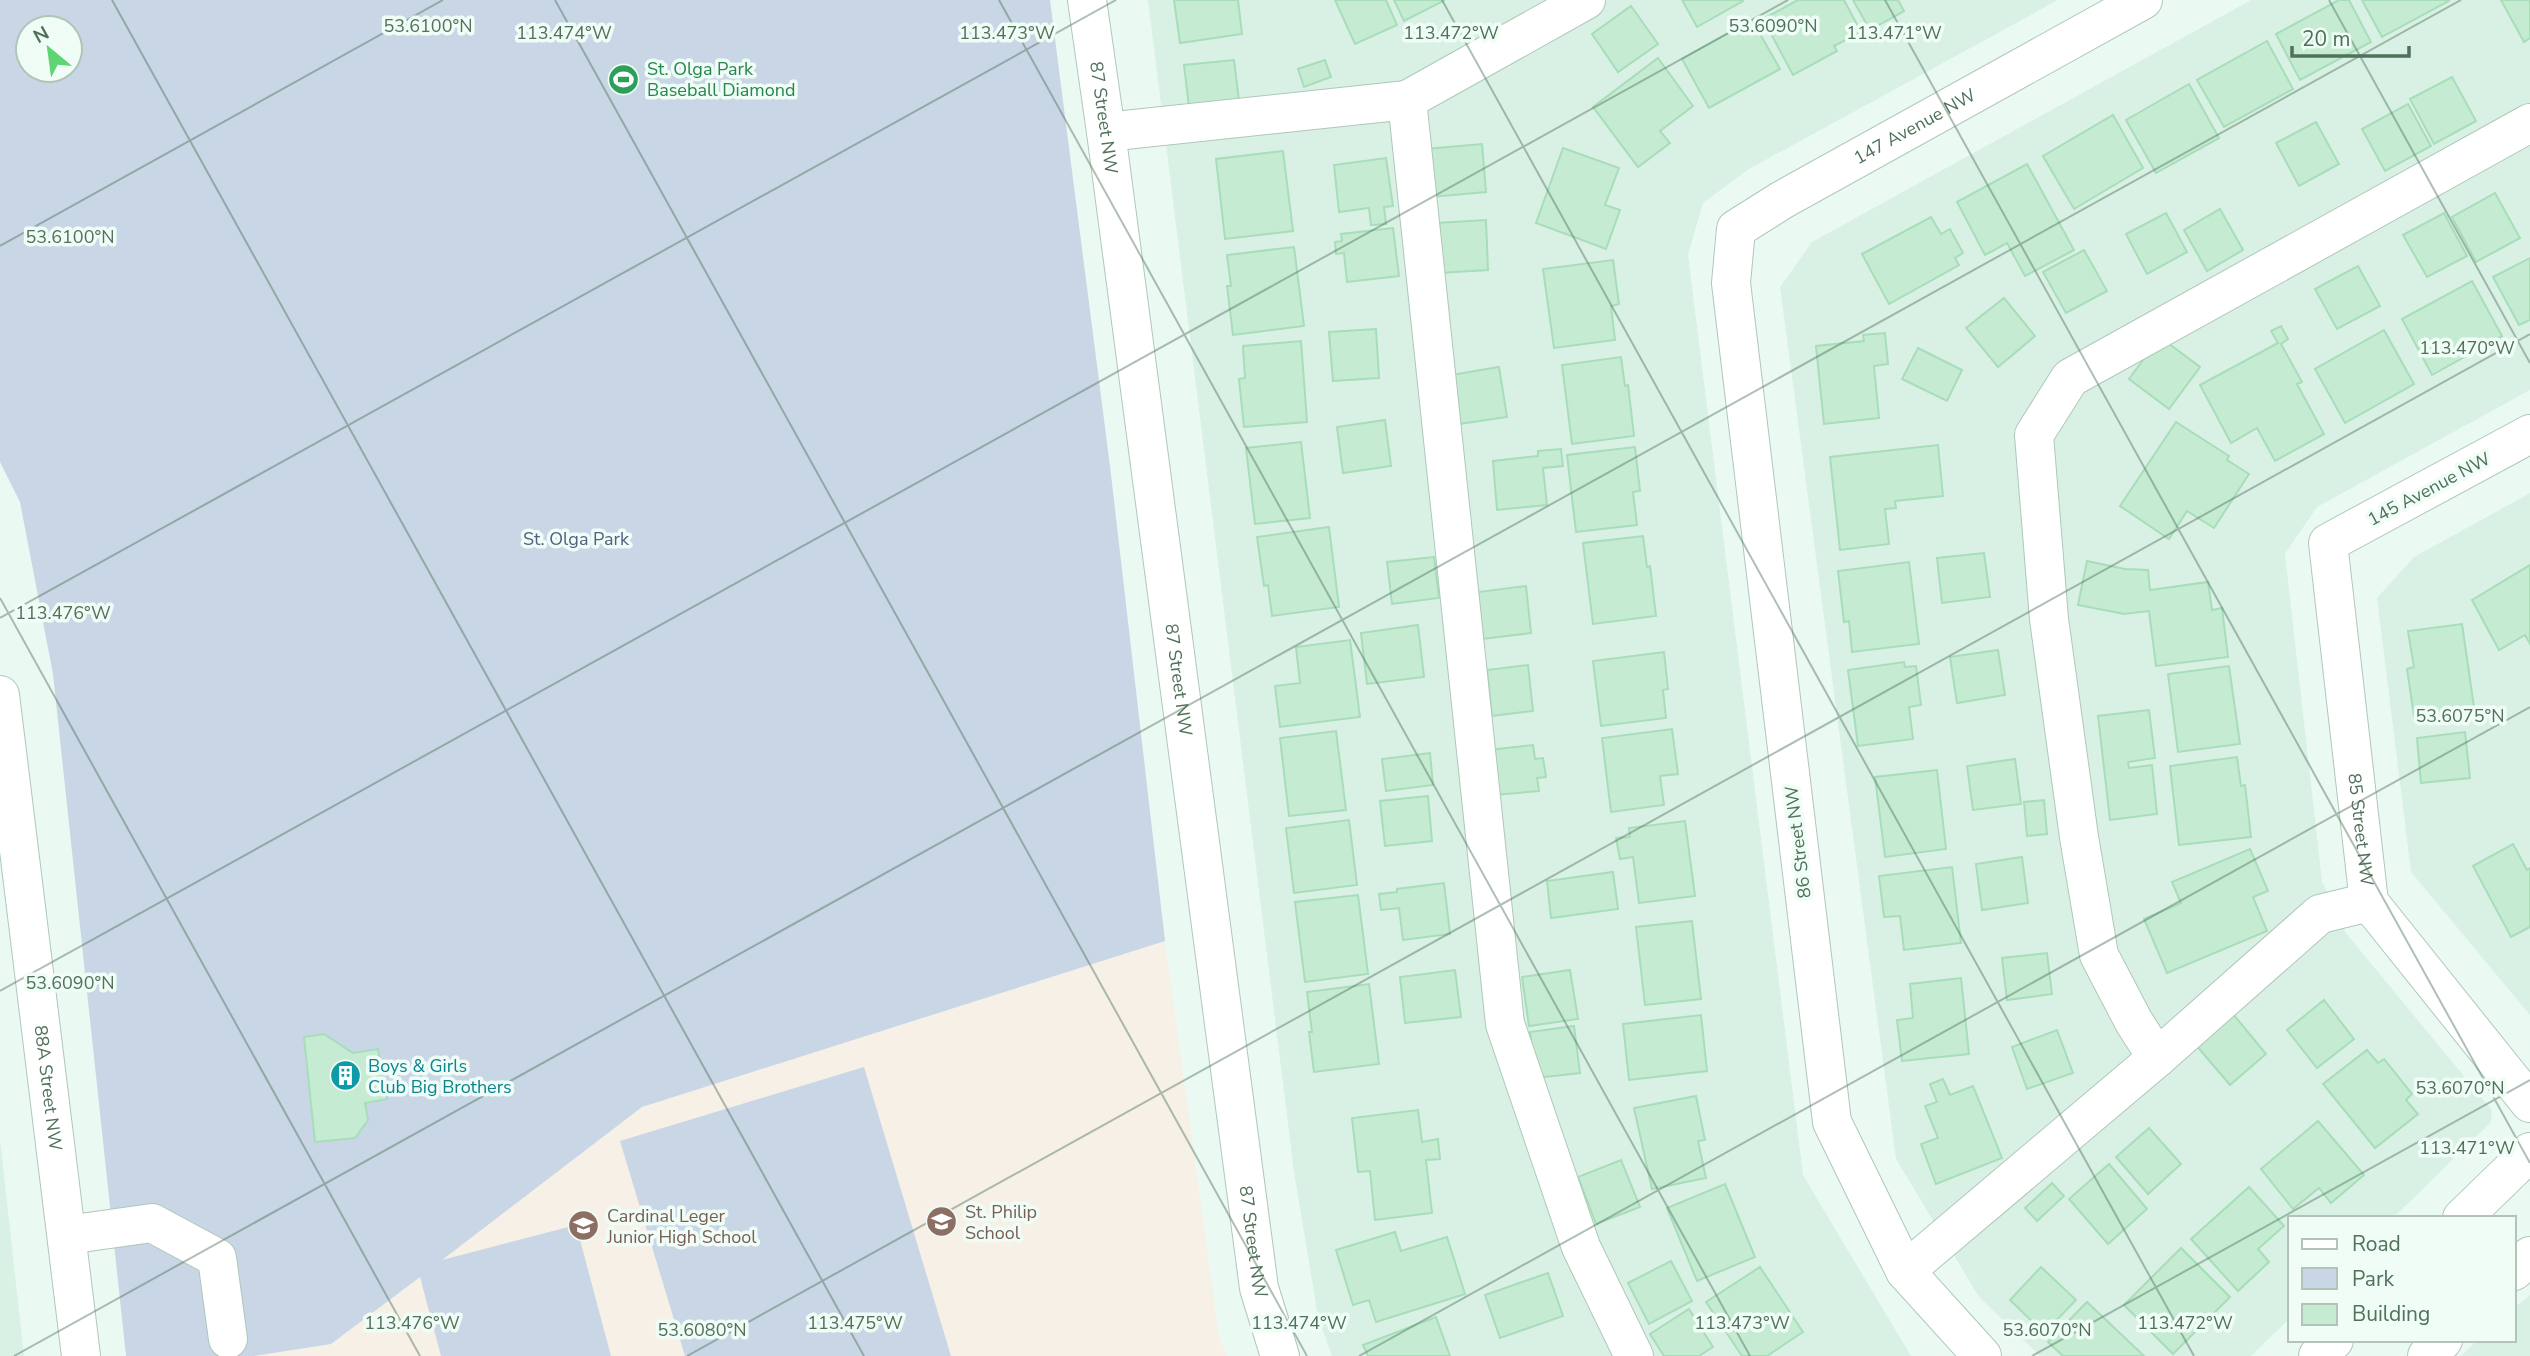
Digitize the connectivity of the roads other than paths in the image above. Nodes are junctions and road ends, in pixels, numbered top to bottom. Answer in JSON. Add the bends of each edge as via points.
{"nodes":[{"id":1,"x":1087,"y":0,"type":"edge"},
{"id":2,"x":1586,"y":0,"type":"edge"},
{"id":3,"x":2143,"y":0,"type":"edge"},
{"id":4,"x":1407,"y":100,"type":"junction"},
{"id":5,"x":2530,"y":123,"type":"edge"},
{"id":6,"x":1107,"y":132,"type":"junction"},
{"id":7,"x":1731,"y":284,"type":"joint"},
{"id":8,"x":2530,"y":435,"type":"edge"},
{"id":9,"x":2328,"y":543,"type":"joint"},
{"id":10,"x":0,"y":695,"type":"edge"},
{"id":11,"x":2369,"y":902,"type":"junction"},
{"id":12,"x":15,"y":934,"type":"edge"},
{"id":13,"x":2157,"y":1058,"type":"junction"},
{"id":14,"x":2530,"y":1104,"type":"edge"},
{"id":15,"x":2530,"y":1152,"type":"edge"},
{"id":16,"x":2464,"y":1216,"type":"edge"},
{"id":17,"x":67,"y":1235,"type":"junction"},
{"id":18,"x":2530,"y":1256,"type":"edge"},
{"id":19,"x":2516,"y":1269,"type":"edge"},
{"id":20,"x":1905,"y":1271,"type":"junction"},
{"id":21,"x":228,"y":1339,"type":"dead end"},
{"id":22,"x":2332,"y":1342,"type":"edge"},
{"id":23,"x":2441,"y":1342,"type":"edge"},
{"id":24,"x":81,"y":1356,"type":"edge"},
{"id":25,"x":1280,"y":1356,"type":"edge"},
{"id":26,"x":1634,"y":1356,"type":"edge"},
{"id":27,"x":1982,"y":1356,"type":"edge"},
{"id":28,"x":2318,"y":1356,"type":"edge"},
{"id":29,"x":2427,"y":1356,"type":"edge"}],
"edges":[{"from":1,"to":6,"type":"street","name":"87 Street NW"},
{"from":2,"to":4,"type":"street"},
{"from":3,"to":7,"type":"street","name":"147 Avenue NW","via":[[1736,229]]},
{"from":4,"to":6,"type":"street"},
{"from":4,"to":26,"type":"street","via":[[1504,1024],[1581,1247]]},
{"from":5,"to":13,"type":"street","via":[[2070,378],[2034,435],[2049,619],[2099,956]]},
{"from":6,"to":25,"type":"street","name":"87 Street NW","via":[[1259,1288]]},
{"from":7,"to":20,"type":"street","name":"86 Street NW","via":[[1832,1122]]},
{"from":8,"to":9,"type":"street","name":"145 Avenue NW"},
{"from":9,"to":11,"type":"street","name":"85 Street NW"},
{"from":10,"to":12,"type":"street","name":"88A Street NW"},
{"from":11,"to":13,"type":"street","via":[[2320,914]]},
{"from":11,"to":14,"type":"street","name":"85 Street NW"},
{"from":12,"to":17,"type":"street","name":"88A Street NW"},
{"from":13,"to":20,"type":"street"},
{"from":15,"to":16,"type":"street"},
{"from":17,"to":21,"type":"street","via":[[152,1223],[217,1258]]},
{"from":17,"to":24,"type":"street","name":"88A Street NW"},
{"from":18,"to":19,"type":"street"},
{"from":20,"to":27,"type":"street","name":"86 Street NW"},
{"from":22,"to":28,"type":"street"},
{"from":23,"to":29,"type":"street"}]}
